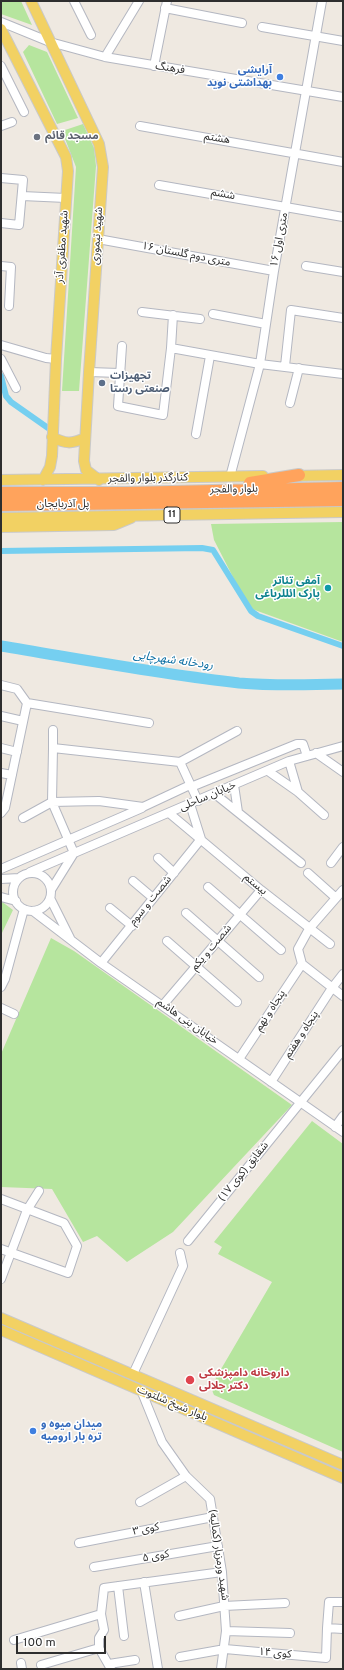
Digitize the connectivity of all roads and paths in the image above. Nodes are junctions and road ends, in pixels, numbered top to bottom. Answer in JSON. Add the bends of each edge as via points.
{"nodes":[{"id":1,"x":31,"y":1,"type":"edge"},
{"id":2,"x":74,"y":1,"type":"edge"},
{"id":3,"x":139,"y":1,"type":"edge"},
{"id":4,"x":322,"y":1,"type":"edge"},
{"id":5,"x":166,"y":5,"type":"edge"},
{"id":6,"x":1,"y":22,"type":"edge"},
{"id":7,"x":242,"y":22,"type":"dead end"},
{"id":8,"x":262,"y":27,"type":"dead end"},
{"id":9,"x":1,"y":29,"type":"edge"},
{"id":10,"x":91,"y":35,"type":"dead end"},
{"id":11,"x":316,"y":35,"type":"junction"},
{"id":12,"x":343,"y":41,"type":"edge"},
{"id":13,"x":50,"y":42,"type":"junction"},
{"id":14,"x":105,"y":57,"type":"junction"},
{"id":15,"x":1,"y":66,"type":"edge"},
{"id":16,"x":154,"y":66,"type":"junction"},
{"id":17,"x":306,"y":90,"type":"junction"},
{"id":18,"x":343,"y":97,"type":"edge"},
{"id":19,"x":24,"y":112,"type":"dead end"},
{"id":20,"x":12,"y":122,"type":"dead end"},
{"id":21,"x":1,"y":126,"type":"edge"},
{"id":22,"x":140,"y":126,"type":"dead end"},
{"id":23,"x":294,"y":153,"type":"junction"},
{"id":24,"x":343,"y":162,"type":"edge"},
{"id":25,"x":1,"y":178,"type":"edge"},
{"id":26,"x":159,"y":185,"type":"dead end"},
{"id":27,"x":22,"y":196,"type":"junction"},
{"id":28,"x":66,"y":198,"type":"junction"},
{"id":29,"x":286,"y":206,"type":"junction"},
{"id":30,"x":343,"y":217,"type":"edge"},
{"id":31,"x":1,"y":223,"type":"edge"},
{"id":32,"x":98,"y":239,"type":"junction"},
{"id":33,"x":1,"y":266,"type":"edge"},
{"id":34,"x":306,"y":266,"type":"dead end"},
{"id":35,"x":274,"y":272,"type":"junction"},
{"id":36,"x":343,"y":272,"type":"edge"},
{"id":37,"x":9,"y":306,"type":"dead end"},
{"id":38,"x":142,"y":312,"type":"dead end"},
{"id":39,"x":213,"y":314,"type":"dead end"},
{"id":40,"x":173,"y":315,"type":"junction"},
{"id":41,"x":343,"y":318,"type":"edge"},
{"id":42,"x":200,"y":319,"type":"dead end"},
{"id":43,"x":266,"y":324,"type":"junction"},
{"id":44,"x":1,"y":345,"type":"edge"},
{"id":45,"x":122,"y":346,"type":"dead end"},
{"id":46,"x":171,"y":348,"type":"junction"},
{"id":47,"x":210,"y":356,"type":"junction"},
{"id":48,"x":1,"y":359,"type":"edge"},
{"id":49,"x":56,"y":359,"type":"junction"},
{"id":50,"x":260,"y":364,"type":"junction"},
{"id":51,"x":285,"y":366,"type":"junction"},
{"id":52,"x":299,"y":368,"type":"junction"},
{"id":53,"x":89,"y":372,"type":"junction"},
{"id":54,"x":119,"y":373,"type":"junction"},
{"id":55,"x":343,"y":374,"type":"edge"},
{"id":56,"x":16,"y":388,"type":"dead end"},
{"id":57,"x":290,"y":403,"type":"dead end"},
{"id":58,"x":196,"y":434,"type":"dead end"},
{"id":59,"x":52,"y":437,"type":"junction"},
{"id":60,"x":85,"y":438,"type":"junction"},
{"id":61,"x":343,"y":475,"type":"edge"},
{"id":62,"x":298,"y":476,"type":"junction"},
{"id":63,"x":230,"y":477,"type":"junction"},
{"id":64,"x":1,"y":480,"type":"edge"},
{"id":65,"x":43,"y":480,"type":"junction"},
{"id":66,"x":99,"y":480,"type":"junction"},
{"id":67,"x":343,"y":488,"type":"edge"},
{"id":68,"x":207,"y":490,"type":"junction"},
{"id":69,"x":1,"y":494,"type":"edge"},
{"id":70,"x":126,"y":499,"type":"junction"},
{"id":71,"x":343,"y":500,"type":"edge"},
{"id":72,"x":252,"y":501,"type":"junction"},
{"id":73,"x":1,"y":505,"type":"edge"},
{"id":74,"x":343,"y":512,"type":"edge"},
{"id":75,"x":172,"y":515,"type":"junction"},
{"id":76,"x":136,"y":516,"type":"junction"},
{"id":77,"x":1,"y":518,"type":"edge"},
{"id":78,"x":1,"y":527,"type":"edge"},
{"id":79,"x":1,"y":685,"type":"edge"},
{"id":80,"x":27,"y":703,"type":"junction"},
{"id":81,"x":1,"y":716,"type":"edge"},
{"id":82,"x":23,"y":721,"type":"junction"},
{"id":83,"x":149,"y":723,"type":"dead end"},
{"id":84,"x":53,"y":730,"type":"dead end"},
{"id":85,"x":237,"y":731,"type":"dead end"},
{"id":86,"x":343,"y":746,"type":"edge"},
{"id":87,"x":1,"y":748,"type":"edge"},
{"id":88,"x":53,"y":748,"type":"junction"},
{"id":89,"x":17,"y":752,"type":"junction"},
{"id":90,"x":316,"y":753,"type":"junction"},
{"id":91,"x":307,"y":756,"type":"junction"},
{"id":92,"x":289,"y":761,"type":"junction"},
{"id":93,"x":180,"y":762,"type":"junction"},
{"id":94,"x":268,"y":771,"type":"junction"},
{"id":95,"x":343,"y":772,"type":"edge"},
{"id":96,"x":1,"y":773,"type":"edge"},
{"id":97,"x":12,"y":775,"type":"junction"},
{"id":98,"x":191,"y":786,"type":"junction"},
{"id":99,"x":234,"y":786,"type":"junction"},
{"id":100,"x":298,"y":792,"type":"junction"},
{"id":101,"x":215,"y":794,"type":"junction"},
{"id":102,"x":52,"y":802,"type":"junction"},
{"id":103,"x":194,"y":803,"type":"junction"},
{"id":104,"x":143,"y":808,"type":"junction"},
{"id":105,"x":2,"y":809,"type":"edge"},
{"id":106,"x":238,"y":812,"type":"junction"},
{"id":107,"x":169,"y":813,"type":"junction"},
{"id":108,"x":324,"y":816,"type":"dead end"},
{"id":109,"x":23,"y":818,"type":"dead end"},
{"id":110,"x":201,"y":839,"type":"junction"},
{"id":111,"x":69,"y":840,"type":"junction"},
{"id":112,"x":343,"y":848,"type":"edge"},
{"id":113,"x":74,"y":853,"type":"junction"},
{"id":114,"x":158,"y":858,"type":"dead end"},
{"id":115,"x":301,"y":863,"type":"dead end"},
{"id":116,"x":331,"y":863,"type":"dead end"},
{"id":117,"x":1,"y":869,"type":"edge"},
{"id":118,"x":30,"y":872,"type":"junction"},
{"id":119,"x":174,"y":873,"type":"junction"},
{"id":120,"x":308,"y":873,"type":"dead end"},
{"id":121,"x":19,"y":878,"type":"junction"},
{"id":122,"x":1,"y":879,"type":"edge"},
{"id":123,"x":133,"y":880,"type":"dead end"},
{"id":124,"x":208,"y":888,"type":"dead end"},
{"id":125,"x":51,"y":890,"type":"junction"},
{"id":126,"x":261,"y":890,"type":"junction"},
{"id":127,"x":343,"y":890,"type":"edge"},
{"id":128,"x":1,"y":898,"type":"edge"},
{"id":129,"x":50,"y":898,"type":"junction"},
{"id":130,"x":153,"y":898,"type":"junction"},
{"id":131,"x":336,"y":898,"type":"junction"},
{"id":132,"x":16,"y":901,"type":"junction"},
{"id":133,"x":110,"y":908,"type":"dead end"},
{"id":134,"x":24,"y":909,"type":"junction"},
{"id":135,"x":33,"y":911,"type":"junction"},
{"id":136,"x":186,"y":913,"type":"dead end"},
{"id":137,"x":240,"y":915,"type":"junction"},
{"id":138,"x":132,"y":926,"type":"junction"},
{"id":139,"x":309,"y":929,"type":"junction"},
{"id":140,"x":71,"y":940,"type":"junction"},
{"id":141,"x":167,"y":941,"type":"dead end"},
{"id":142,"x":218,"y":941,"type":"junction"},
{"id":143,"x":330,"y":944,"type":"dead end"},
{"id":144,"x":281,"y":950,"type":"dead end"},
{"id":145,"x":101,"y":963,"type":"junction"},
{"id":146,"x":302,"y":964,"type":"junction"},
{"id":147,"x":196,"y":967,"type":"junction"},
{"id":148,"x":343,"y":974,"type":"edge"},
{"id":149,"x":259,"y":977,"type":"dead end"},
{"id":150,"x":1,"y":987,"type":"edge"},
{"id":151,"x":332,"y":988,"type":"junction"},
{"id":152,"x":343,"y":996,"type":"edge"},
{"id":153,"x":237,"y":1002,"type":"dead end"},
{"id":154,"x":164,"y":1005,"type":"junction"},
{"id":155,"x":1,"y":1008,"type":"edge"},
{"id":156,"x":14,"y":1014,"type":"dead end"},
{"id":157,"x":343,"y":1050,"type":"edge"},
{"id":158,"x":239,"y":1060,"type":"junction"},
{"id":159,"x":271,"y":1082,"type":"junction"},
{"id":160,"x":300,"y":1103,"type":"junction"},
{"id":161,"x":343,"y":1116,"type":"edge"},
{"id":162,"x":335,"y":1127,"type":"junction"},
{"id":163,"x":343,"y":1132,"type":"edge"},
{"id":164,"x":39,"y":1191,"type":"dead end"},
{"id":165,"x":1,"y":1200,"type":"edge"},
{"id":166,"x":27,"y":1210,"type":"junction"},
{"id":167,"x":188,"y":1241,"type":"dead end"},
{"id":168,"x":1,"y":1248,"type":"edge"},
{"id":169,"x":11,"y":1253,"type":"junction"},
{"id":170,"x":180,"y":1253,"type":"dead end"},
{"id":171,"x":1,"y":1279,"type":"edge"},
{"id":172,"x":1,"y":1318,"type":"edge"},
{"id":173,"x":1,"y":1330,"type":"edge"},
{"id":174,"x":101,"y":1360,"type":"junction"},
{"id":175,"x":97,"y":1371,"type":"junction"},
{"id":176,"x":133,"y":1374,"type":"junction"},
{"id":177,"x":141,"y":1390,"type":"junction"},
{"id":178,"x":253,"y":1426,"type":"junction"},
{"id":179,"x":249,"y":1437,"type":"junction"},
{"id":180,"x":343,"y":1465,"type":"edge"},
{"id":181,"x":186,"y":1476,"type":"junction"},
{"id":182,"x":343,"y":1478,"type":"edge"},
{"id":183,"x":140,"y":1502,"type":"dead end"},
{"id":184,"x":213,"y":1517,"type":"junction"},
{"id":185,"x":79,"y":1543,"type":"dead end"},
{"id":186,"x":218,"y":1546,"type":"junction"},
{"id":187,"x":94,"y":1567,"type":"dead end"},
{"id":188,"x":222,"y":1572,"type":"junction"},
{"id":189,"x":144,"y":1582,"type":"junction"},
{"id":190,"x":118,"y":1586,"type":"junction"},
{"id":191,"x":343,"y":1602,"type":"edge"},
{"id":192,"x":285,"y":1603,"type":"dead end"},
{"id":193,"x":224,"y":1606,"type":"junction"},
{"id":194,"x":101,"y":1614,"type":"junction"},
{"id":195,"x":179,"y":1616,"type":"dead end"},
{"id":196,"x":327,"y":1628,"type":"junction"},
{"id":197,"x":343,"y":1629,"type":"edge"},
{"id":198,"x":226,"y":1631,"type":"junction"},
{"id":199,"x":290,"y":1633,"type":"dead end"},
{"id":200,"x":124,"y":1636,"type":"dead end"},
{"id":201,"x":14,"y":1640,"type":"dead end"},
{"id":202,"x":99,"y":1648,"type":"junction"},
{"id":203,"x":225,"y":1649,"type":"junction"},
{"id":204,"x":180,"y":1657,"type":"dead end"},
{"id":205,"x":135,"y":1660,"type":"dead end"},
{"id":206,"x":41,"y":1665,"type":"dead end"},
{"id":207,"x":110,"y":1667,"type":"edge"},
{"id":208,"x":158,"y":1669,"type":"edge"},
{"id":209,"x":221,"y":1669,"type":"edge"}],
"edges":[{"from":1,"to":13,"type":"main road","name":"شهید تیموری"},
{"from":2,"to":10,"type":"street"},
{"from":3,"to":14,"type":"street"},
{"from":4,"to":11,"type":"street","name":"۱۶ متری اول"},
{"from":5,"to":7,"type":"street"},
{"from":5,"to":16,"type":"street"},
{"from":6,"to":13,"type":"street","name":"فرهنگ"},
{"from":8,"to":11,"type":"street"},
{"from":9,"to":28,"type":"main road","name":"شهید مظفری آذر","via":[[66,157]]},
{"from":11,"to":12,"type":"street"},
{"from":11,"to":17,"type":"street","name":"۱۶ متری اول"},
{"from":13,"to":14,"type":"street","name":"فرهنگ"},
{"from":13,"to":32,"type":"main road","name":"شهید تیموری","via":[[99,144],[103,168]]},
{"from":14,"to":16,"type":"street","name":"فرهنگ"},
{"from":15,"to":19,"type":"street"},
{"from":16,"to":17,"type":"street","name":"فرهنگ"},
{"from":17,"to":18,"type":"street","name":"فرهنگ"},
{"from":17,"to":23,"type":"street","name":"۱۶ متری اول"},
{"from":20,"to":21,"type":"street"},
{"from":22,"to":23,"type":"street","name":"هشتم"},
{"from":23,"to":24,"type":"street","name":"هشتم"},
{"from":23,"to":29,"type":"street","name":"۱۶ متری اول"},
{"from":25,"to":27,"type":"street","via":[[23,180]]},
{"from":26,"to":29,"type":"street","name":"ششم"},
{"from":27,"to":28,"type":"street"},
{"from":27,"to":31,"type":"street","via":[[19,225]]},
{"from":28,"to":49,"type":"main road","name":"شهید مظفری آذر"},
{"from":29,"to":30,"type":"street","name":"ششم"},
{"from":29,"to":35,"type":"street","name":"۱۶ متری اول"},
{"from":32,"to":35,"type":"street","name":"۱۶ متری دوم گلستان"},
{"from":32,"to":53,"type":"main road","name":"شهید تیموری"},
{"from":33,"to":37,"type":"street","via":[[11,267]]},
{"from":34,"to":36,"type":"street"},
{"from":35,"to":43,"type":"street","name":"۱۶ متری اول"},
{"from":38,"to":40,"type":"street"},
{"from":39,"to":43,"type":"street"},
{"from":40,"to":42,"type":"street"},
{"from":40,"to":46,"type":"street"},
{"from":41,"to":51,"type":"street","via":[[291,310]]},
{"from":43,"to":50,"type":"street","name":"۱۶ متری اول"},
{"from":44,"to":49,"type":"street"},
{"from":45,"to":54,"type":"street"},
{"from":46,"to":47,"type":"street"},
{"from":46,"to":54,"type":"street","via":[[163,415],[118,406]]},
{"from":47,"to":50,"type":"street"},
{"from":47,"to":58,"type":"street"},
{"from":48,"to":56,"type":"street"},
{"from":49,"to":59,"type":"main road","name":"شهید مظفری آذر"},
{"from":50,"to":51,"type":"street"},
{"from":50,"to":63,"type":"street","name":"۱۶ متری اول"},
{"from":51,"to":52,"type":"street"},
{"from":52,"to":55,"type":"street"},
{"from":52,"to":57,"type":"street"},
{"from":53,"to":54,"type":"street"},
{"from":53,"to":60,"type":"main road","name":"شهید تیموری"},
{"from":59,"to":60,"type":"main road","via":[[62,442],[74,443]]},
{"from":59,"to":65,"type":"main road","name":"شهید مظفری آذر","via":[[50,467]]},
{"from":60,"to":66,"type":"main road","name":"شهید تیموری","via":[[86,470]]},
{"from":61,"to":62,"type":"main road","name":"کنارگذر بلوار والفجر"},
{"from":62,"to":63,"type":"main road","name":"کنارگذر بلوار والفجر"},
{"from":62,"to":68,"type":"highway"},
{"from":63,"to":66,"type":"main road","name":"کنارگذر بلوار والفجر"},
{"from":64,"to":65,"type":"main road","name":"کنارگذر بلوار والفجر"},
{"from":65,"to":66,"type":"main road","name":"کنارگذر بلوار والفجر"},
{"from":67,"to":68,"type":"highway","name":"بلوار والفجر","number":"11"},
{"from":68,"to":70,"type":"highway","name":"بلوار والفجر","number":"11"},
{"from":69,"to":70,"type":"highway","name":"پل آذربایجان"},
{"from":70,"to":72,"type":"highway","name":"بلوار والفجر","number":"11"},
{"from":70,"to":73,"type":"highway","name":"پل آذربایجان"},
{"from":71,"to":72,"type":"highway","name":"بلوار والفجر","number":"11"},
{"from":72,"to":75,"type":"main road"},
{"from":74,"to":75,"type":"main road","number":"11"},
{"from":75,"to":76,"type":"main road","number":"11"},
{"from":76,"to":77,"type":"main road","number":"11"},
{"from":76,"to":78,"type":"main road","via":[[114,525]]},
{"from":79,"to":80,"type":"street","via":[[17,689]]},
{"from":80,"to":82,"type":"street"},
{"from":80,"to":83,"type":"street"},
{"from":81,"to":82,"type":"street"},
{"from":82,"to":89,"type":"street"},
{"from":84,"to":88,"type":"street"},
{"from":85,"to":93,"type":"street"},
{"from":86,"to":90,"type":"street","name":"خیابان ساحلی"},
{"from":87,"to":89,"type":"street"},
{"from":88,"to":93,"type":"street"},
{"from":88,"to":102,"type":"street"},
{"from":89,"to":97,"type":"street"},
{"from":90,"to":91,"type":"street","name":"خیابان ساحلی"},
{"from":90,"to":95,"type":"street"},
{"from":91,"to":92,"type":"street","name":"خیابان ساحلی"},
{"from":91,"to":98,"type":"street","via":[[303,744],[297,744]]},
{"from":92,"to":94,"type":"street","name":"خیابان ساحلی"},
{"from":92,"to":100,"type":"street"},
{"from":93,"to":98,"type":"street"},
{"from":94,"to":99,"type":"street","name":"خیابان ساحلی"},
{"from":94,"to":100,"type":"street"},
{"from":96,"to":97,"type":"street"},
{"from":97,"to":105,"type":"street"},
{"from":98,"to":103,"type":"street"},
{"from":98,"to":104,"type":"street"},
{"from":99,"to":101,"type":"street","name":"خیابان ساحلی"},
{"from":99,"to":106,"type":"street"},
{"from":100,"to":108,"type":"street"},
{"from":101,"to":103,"type":"street","name":"خیابان ساحلی"},
{"from":101,"to":106,"type":"street"},
{"from":102,"to":104,"type":"street","via":[[99,801]]},
{"from":102,"to":109,"type":"street"},
{"from":102,"to":111,"type":"street"},
{"from":103,"to":107,"type":"street","name":"خیابان ساحلی"},
{"from":103,"to":110,"type":"street"},
{"from":104,"to":111,"type":"street"},
{"from":106,"to":115,"type":"street"},
{"from":107,"to":110,"type":"street","name":"بیستم"},
{"from":107,"to":113,"type":"street","name":"خیابان ساحلی"},
{"from":110,"to":119,"type":"street","name":"شصت و سوم"},
{"from":110,"to":126,"type":"street","name":"بیستم"},
{"from":111,"to":113,"type":"street"},
{"from":111,"to":117,"type":"street"},
{"from":112,"to":116,"type":"street"},
{"from":113,"to":118,"type":"street","name":"خیابان ساحلی"},
{"from":113,"to":125,"type":"street"},
{"from":114,"to":119,"type":"street"},
{"from":118,"to":121,"type":"street"},
{"from":118,"to":125,"type":"street","via":[[48,880]]},
{"from":119,"to":130,"type":"street","name":"شصت و سوم"},
{"from":120,"to":131,"type":"street"},
{"from":121,"to":122,"type":"street"},
{"from":121,"to":132,"type":"street","via":[[14,886]]},
{"from":123,"to":130,"type":"street"},
{"from":124,"to":137,"type":"street"},
{"from":125,"to":129,"type":"street"},
{"from":126,"to":137,"type":"street","name":"شصت و یکم"},
{"from":126,"to":139,"type":"street","name":"بیستم"},
{"from":127,"to":131,"type":"street"},
{"from":128,"to":132,"type":"street"},
{"from":129,"to":135,"type":"street","via":[[43,907]]},
{"from":129,"to":140,"type":"street"},
{"from":130,"to":138,"type":"street","name":"شصت و سوم"},
{"from":131,"to":139,"type":"street"},
{"from":132,"to":134,"type":"street"},
{"from":133,"to":138,"type":"street"},
{"from":134,"to":135,"type":"street"},
{"from":134,"to":150,"type":"street"},
{"from":135,"to":140,"type":"street","name":"خیابان بنی هاشم"},
{"from":136,"to":142,"type":"street"},
{"from":137,"to":142,"type":"street","name":"شصت و یکم"},
{"from":137,"to":144,"type":"street"},
{"from":138,"to":145,"type":"street","name":"شصت و سوم"},
{"from":139,"to":143,"type":"street","name":"بیستم"},
{"from":139,"to":146,"type":"street","via":[[298,949]]},
{"from":140,"to":145,"type":"street","name":"خیابان بنی هاشم"},
{"from":141,"to":147,"type":"street"},
{"from":142,"to":147,"type":"street","name":"شصت و یکم"},
{"from":142,"to":149,"type":"street"},
{"from":145,"to":154,"type":"street","name":"خیابان بنی هاشم"},
{"from":146,"to":151,"type":"street"},
{"from":146,"to":158,"type":"street","name":"پنجاه و نهم"},
{"from":147,"to":153,"type":"street"},
{"from":147,"to":154,"type":"street","name":"شصت و یکم"},
{"from":148,"to":151,"type":"street","name":"پنجاه و هفتم"},
{"from":151,"to":152,"type":"street"},
{"from":151,"to":159,"type":"street","name":"پنجاه و هفتم"},
{"from":154,"to":158,"type":"street","name":"خیابان بنی هاشم"},
{"from":155,"to":156,"type":"street"},
{"from":157,"to":160,"type":"street","name":"شقایق (کوی ۱۷)"},
{"from":158,"to":159,"type":"street","name":"خیابان بنی هاشم"},
{"from":159,"to":160,"type":"street","name":"خیابان بنی هاشم"},
{"from":160,"to":162,"type":"street","name":"خیابان بنی هاشم"},
{"from":160,"to":167,"type":"street","name":"شقایق (کوی ۱۷)"},
{"from":161,"to":162,"type":"street"},
{"from":162,"to":163,"type":"street","name":"خیابان بنی هاشم"},
{"from":164,"to":166,"type":"street"},
{"from":165,"to":166,"type":"street"},
{"from":166,"to":169,"type":"street"},
{"from":166,"to":169,"type":"street","via":[[64,1223],[77,1246],[68,1273]]},
{"from":168,"to":169,"type":"street"},
{"from":169,"to":171,"type":"street"},
{"from":170,"to":176,"type":"street","via":[[184,1266]]},
{"from":172,"to":174,"type":"main road","name":"بلوار شیخ شلتوت"},
{"from":173,"to":175,"type":"main road","name":"بلوار شیخ شلتوت"},
{"from":174,"to":175,"type":"main road"},
{"from":174,"to":176,"type":"main road","name":"بلوار شیخ شلتوت"},
{"from":175,"to":177,"type":"main road","name":"بلوار شیخ شلتوت"},
{"from":176,"to":178,"type":"main road","name":"بلوار شیخ شلتوت"},
{"from":177,"to":179,"type":"main road","name":"بلوار شیخ شلتوت"},
{"from":177,"to":181,"type":"street","name":"شهید ورمزیار (کمالیه)","via":[[162,1442]]},
{"from":178,"to":179,"type":"main road"},
{"from":178,"to":180,"type":"main road","name":"بلوار شیخ شلتوت"},
{"from":179,"to":182,"type":"main road","name":"بلوار شیخ شلتوت"},
{"from":181,"to":183,"type":"street"},
{"from":181,"to":184,"type":"street","name":"شهید ورمزیار (کمالیه)","via":[[210,1499]]},
{"from":184,"to":185,"type":"street","name":"کوی ۳"},
{"from":184,"to":186,"type":"street","name":"شهید ورمزیار (کمالیه)"},
{"from":186,"to":187,"type":"street","name":"کوی ۵"},
{"from":186,"to":188,"type":"street","name":"شهید ورمزیار (کمالیه)"},
{"from":188,"to":189,"type":"street"},
{"from":188,"to":193,"type":"street","name":"شهید ورمزیار (کمالیه)"},
{"from":189,"to":190,"type":"street"},
{"from":189,"to":208,"type":"street"},
{"from":190,"to":194,"type":"street","via":[[104,1588]]},
{"from":190,"to":200,"type":"street"},
{"from":191,"to":196,"type":"street","via":[[329,1602]]},
{"from":192,"to":193,"type":"street"},
{"from":193,"to":195,"type":"street"},
{"from":193,"to":198,"type":"street","name":"شهید ورمزیار (کمالیه)"},
{"from":194,"to":201,"type":"street"},
{"from":194,"to":202,"type":"street","via":[[104,1630]]},
{"from":196,"to":197,"type":"street"},
{"from":196,"to":203,"type":"street","name":"کوی ۱۴","via":[[326,1658]]},
{"from":198,"to":199,"type":"street"},
{"from":198,"to":203,"type":"street","name":"شهید ورمزیار (کمالیه)"},
{"from":202,"to":206,"type":"street"},
{"from":202,"to":207,"type":"street"},
{"from":203,"to":204,"type":"street","name":"کوی ۱۴"},
{"from":203,"to":209,"type":"street","name":"شهید ورمزیار (کمالیه)"},
{"from":205,"to":207,"type":"street"}]}
